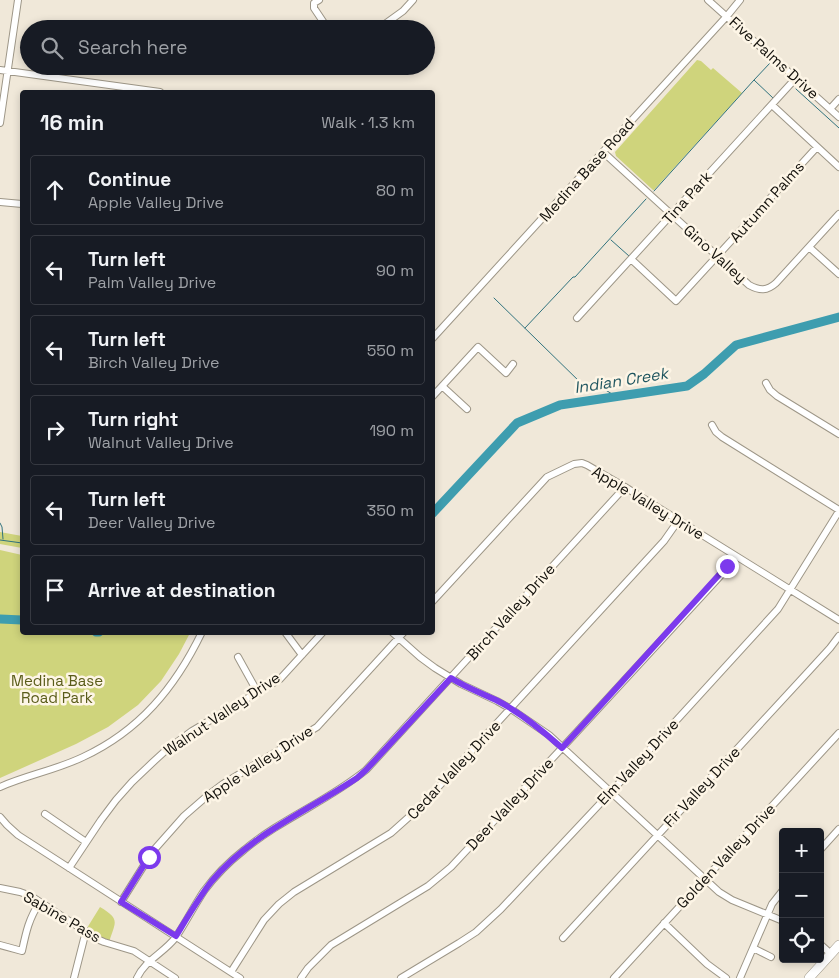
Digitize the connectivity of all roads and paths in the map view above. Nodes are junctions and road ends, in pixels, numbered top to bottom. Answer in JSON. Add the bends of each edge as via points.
{"nodes":[{"id":1,"x":18,"y":0,"type":"edge"},
{"id":2,"x":319,"y":0,"type":"edge"},
{"id":3,"x":413,"y":0,"type":"edge"},
{"id":4,"x":708,"y":0,"type":"edge"},
{"id":5,"x":740,"y":0,"type":"edge"},
{"id":6,"x":727,"y":16,"type":"junction"},
{"id":7,"x":322,"y":20,"type":"edge"},
{"id":8,"x":390,"y":20,"type":"edge"},
{"id":9,"x":0,"y":70,"type":"edge"},
{"id":10,"x":8,"y":71,"type":"junction"},
{"id":11,"x":20,"y":73,"type":"edge"},
{"id":12,"x":37,"y":75,"type":"edge"},
{"id":13,"x":796,"y":78,"type":"junction"},
{"id":14,"x":146,"y":90,"type":"edge"},
{"id":15,"x":839,"y":99,"type":"edge"},
{"id":16,"x":772,"y":105,"type":"junction"},
{"id":17,"x":830,"y":109,"type":"junction"},
{"id":18,"x":839,"y":117,"type":"edge"},
{"id":19,"x":0,"y":123,"type":"edge"},
{"id":20,"x":817,"y":147,"type":"junction"},
{"id":21,"x":603,"y":152,"type":"junction"},
{"id":22,"x":839,"y":167,"type":"edge"},
{"id":23,"x":0,"y":202,"type":"edge"},
{"id":24,"x":20,"y":204,"type":"edge"},
{"id":25,"x":839,"y":214,"type":"edge"},
{"id":26,"x":672,"y":215,"type":"junction"},
{"id":27,"x":809,"y":247,"type":"junction"},
{"id":28,"x":717,"y":256,"type":"junction"},
{"id":29,"x":631,"y":259,"type":"junction"},
{"id":30,"x":839,"y":274,"type":"edge"},
{"id":31,"x":577,"y":318,"type":"dead end"},
{"id":32,"x":435,"y":336,"type":"edge"},
{"id":33,"x":513,"y":364,"type":"dead end"},
{"id":34,"x":766,"y":383,"type":"dead end"},
{"id":35,"x":442,"y":386,"type":"junction"},
{"id":36,"x":435,"y":394,"type":"edge"},
{"id":37,"x":468,"y":409,"type":"dead end"},
{"id":38,"x":712,"y":425,"type":"dead end"},
{"id":39,"x":839,"y":434,"type":"edge"},
{"id":40,"x":625,"y":487,"type":"junction"},
{"id":41,"x":839,"y":510,"type":"edge"},
{"id":42,"x":678,"y":521,"type":"junction"},
{"id":43,"x":733,"y":555,"type":"junction"},
{"id":44,"x":790,"y":590,"type":"junction"},
{"id":45,"x":435,"y":599,"type":"edge"},
{"id":46,"x":839,"y":620,"type":"edge"},
{"id":47,"x":200,"y":635,"type":"edge"},
{"id":48,"x":287,"y":635,"type":"edge"},
{"id":49,"x":319,"y":635,"type":"edge"},
{"id":50,"x":395,"y":635,"type":"edge"},
{"id":51,"x":402,"y":635,"type":"edge"},
{"id":52,"x":839,"y":636,"type":"edge"},
{"id":53,"x":399,"y":639,"type":"junction"},
{"id":54,"x":302,"y":655,"type":"junction"},
{"id":55,"x":238,"y":657,"type":"dead end"},
{"id":56,"x":451,"y":678,"type":"junction"},
{"id":57,"x":258,"y":692,"type":"junction"},
{"id":58,"x":511,"y":709,"type":"junction"},
{"id":59,"x":839,"y":733,"type":"edge"},
{"id":60,"x":562,"y":748,"type":"junction"},
{"id":61,"x":0,"y":787,"type":"edge"},
{"id":62,"x":611,"y":792,"type":"junction"},
{"id":63,"x":45,"y":814,"type":"dead end"},
{"id":64,"x":0,"y":817,"type":"edge"},
{"id":65,"x":839,"y":829,"type":"edge"},
{"id":66,"x":657,"y":835,"type":"junction"},
{"id":67,"x":86,"y":842,"type":"junction"},
{"id":68,"x":824,"y":846,"type":"edge"},
{"id":69,"x":69,"y":868,"type":"junction"},
{"id":70,"x":705,"y":879,"type":"junction"},
{"id":71,"x":0,"y":888,"type":"edge"},
{"id":72,"x":779,"y":895,"type":"edge"},
{"id":73,"x":40,"y":902,"type":"junction"},
{"id":74,"x":121,"y":902,"type":"junction"},
{"id":75,"x":767,"y":914,"type":"junction"},
{"id":76,"x":779,"y":919,"type":"edge"},
{"id":77,"x":664,"y":923,"type":"junction"},
{"id":78,"x":86,"y":931,"type":"junction"},
{"id":79,"x":176,"y":936,"type":"junction"},
{"id":80,"x":563,"y":938,"type":"dead end"},
{"id":81,"x":0,"y":945,"type":"edge"},
{"id":82,"x":839,"y":945,"type":"edge"},
{"id":83,"x":752,"y":948,"type":"junction"},
{"id":84,"x":824,"y":948,"type":"edge"},
{"id":85,"x":831,"y":954,"type":"junction"},
{"id":86,"x":771,"y":957,"type":"dead end"},
{"id":87,"x":148,"y":961,"type":"junction"},
{"id":88,"x":231,"y":972,"type":"junction"},
{"id":89,"x":74,"y":978,"type":"edge"},
{"id":90,"x":137,"y":978,"type":"edge"},
{"id":91,"x":175,"y":978,"type":"edge"},
{"id":92,"x":240,"y":978,"type":"edge"},
{"id":93,"x":301,"y":978,"type":"edge"},
{"id":94,"x":402,"y":978,"type":"edge"},
{"id":95,"x":614,"y":978,"type":"edge"},
{"id":96,"x":726,"y":978,"type":"edge"},
{"id":97,"x":740,"y":978,"type":"edge"},
{"id":98,"x":809,"y":978,"type":"edge"}],
"edges":[{"from":1,"to":10,"type":"street"},
{"from":2,"to":7,"type":"street","via":[[314,3],[314,8]]},
{"from":3,"to":8,"type":"street"},
{"from":4,"to":6,"type":"street","name":"Five Palms Drive"},
{"from":5,"to":6,"type":"street","name":"Medina Base Road"},
{"from":6,"to":13,"type":"street","name":"Five Palms Drive"},
{"from":6,"to":21,"type":"street","name":"Medina Base Road"},
{"from":9,"to":10,"type":"street"},
{"from":10,"to":11,"type":"street"},
{"from":10,"to":19,"type":"street"},
{"from":12,"to":14,"type":"street"},
{"from":13,"to":16,"type":"street","name":"Tina Park"},
{"from":13,"to":17,"type":"street","name":"Five Palms Drive"},
{"from":15,"to":17,"type":"street"},
{"from":16,"to":20,"type":"street"},
{"from":16,"to":26,"type":"street","name":"Tina Park"},
{"from":17,"to":18,"type":"street","name":"Five Palms Drive"},
{"from":20,"to":22,"type":"street"},
{"from":20,"to":28,"type":"street","name":"Autumn Palms"},
{"from":21,"to":26,"type":"street","name":"Gino Valley"},
{"from":21,"to":32,"type":"street","name":"Medina Base Road"},
{"from":23,"to":24,"type":"street"},
{"from":25,"to":27,"type":"street"},
{"from":26,"to":28,"type":"street","name":"Gino Valley"},
{"from":26,"to":29,"type":"street","name":"Tina Park"},
{"from":27,"to":28,"type":"street","name":"Gino Valley","via":[[776,283],[762,290],[750,285]]},
{"from":27,"to":30,"type":"street"},
{"from":28,"to":29,"type":"street","name":"Autumn Palms","via":[[676,301]]},
{"from":29,"to":31,"type":"street","name":"Tina Park"},
{"from":33,"to":35,"type":"street","via":[[506,373],[478,347]]},
{"from":34,"to":39,"type":"street","via":[[777,396]]},
{"from":35,"to":36,"type":"street"},
{"from":35,"to":37,"type":"street"},
{"from":38,"to":41,"type":"street","via":[[722,437]]},
{"from":40,"to":42,"type":"street","name":"Apple Valley Drive"},
{"from":40,"to":45,"type":"street","name":"Apple Valley Drive","via":[[582,463],[547,477]]},
{"from":40,"to":56,"type":"street","name":"Birch Valley Drive"},
{"from":41,"to":44,"type":"street","name":"Elm Valley Drive"},
{"from":42,"to":43,"type":"street","name":"Apple Valley Drive"},
{"from":42,"to":58,"type":"street","name":"Cedar Valley Drive","via":[[664,541]]},
{"from":43,"to":44,"type":"street","name":"Apple Valley Drive"},
{"from":43,"to":60,"type":"street","name":"Deer Valley Drive","via":[[722,573]]},
{"from":44,"to":46,"type":"street","name":"Apple Valley Drive"},
{"from":44,"to":62,"type":"street","name":"Elm Valley Drive","via":[[766,623]]},
{"from":47,"to":61,"type":"street","via":[[172,685],[134,725],[82,758]]},
{"from":48,"to":54,"type":"street"},
{"from":49,"to":54,"type":"street","name":"Walnut Valley Drive"},
{"from":50,"to":53,"type":"street"},
{"from":51,"to":53,"type":"street","name":"Apple Valley Drive"},
{"from":52,"to":66,"type":"street","name":"Fir Valley Drive"},
{"from":53,"to":56,"type":"street"},
{"from":53,"to":74,"type":"street","name":"Apple Valley Drive","via":[[317,727],[228,780],[184,816],[153,851]]},
{"from":54,"to":57,"type":"street","name":"Walnut Valley Drive","via":[[280,678]]},
{"from":55,"to":57,"type":"street"},
{"from":56,"to":58,"type":"street"},
{"from":56,"to":79,"type":"street","name":"Birch Valley Drive","via":[[357,778],[269,830],[242,851],[209,885]]},
{"from":57,"to":67,"type":"street","name":"Walnut Valley Drive","via":[[192,731],[164,752],[116,800]]},
{"from":58,"to":60,"type":"street"},
{"from":58,"to":88,"type":"street","name":"Cedar Valley Drive","via":[[400,826],[279,904],[264,920]]},
{"from":59,"to":70,"type":"street","name":"Golden Valley Drive"},
{"from":60,"to":62,"type":"street"},
{"from":60,"to":93,"type":"street","name":"Deer Valley Drive","via":[[451,867],[428,886],[331,945]]},
{"from":62,"to":66,"type":"street"},
{"from":62,"to":94,"type":"street","name":"Elm Valley Drive","via":[[491,919],[476,932]]},
{"from":63,"to":67,"type":"street"},
{"from":64,"to":69,"type":"street","via":[[18,835]]},
{"from":65,"to":68,"type":"street"},
{"from":66,"to":70,"type":"street"},
{"from":66,"to":80,"type":"street","name":"Fir Valley Drive"},
{"from":67,"to":69,"type":"street","name":"Walnut Valley Drive"},
{"from":69,"to":74,"type":"street"},
{"from":70,"to":75,"type":"street","via":[[725,896]]},
{"from":70,"to":77,"type":"street","name":"Golden Valley Drive"},
{"from":71,"to":73,"type":"street","name":"Sabine Pass","via":[[20,892]]},
{"from":72,"to":75,"type":"street"},
{"from":73,"to":78,"type":"street","name":"Sabine Pass"},
{"from":73,"to":81,"type":"street","via":[[29,923],[22,951]]},
{"from":74,"to":79,"type":"street"},
{"from":75,"to":76,"type":"street"},
{"from":75,"to":83,"type":"street"},
{"from":77,"to":95,"type":"street","name":"Golden Valley Drive"},
{"from":77,"to":96,"type":"street"},
{"from":78,"to":87,"type":"street","name":"Sabine Pass","via":[[104,942],[134,951]]},
{"from":78,"to":89,"type":"street"},
{"from":79,"to":87,"type":"street","name":"Birch Valley Drive"},
{"from":79,"to":88,"type":"street"},
{"from":82,"to":85,"type":"main road"},
{"from":83,"to":86,"type":"street"},
{"from":83,"to":97,"type":"street"},
{"from":84,"to":85,"type":"street"},
{"from":85,"to":98,"type":"main road"},
{"from":87,"to":90,"type":"street","name":"Birch Valley Drive"},
{"from":87,"to":91,"type":"street","name":"Sabine Pass"},
{"from":88,"to":92,"type":"street"}]}
